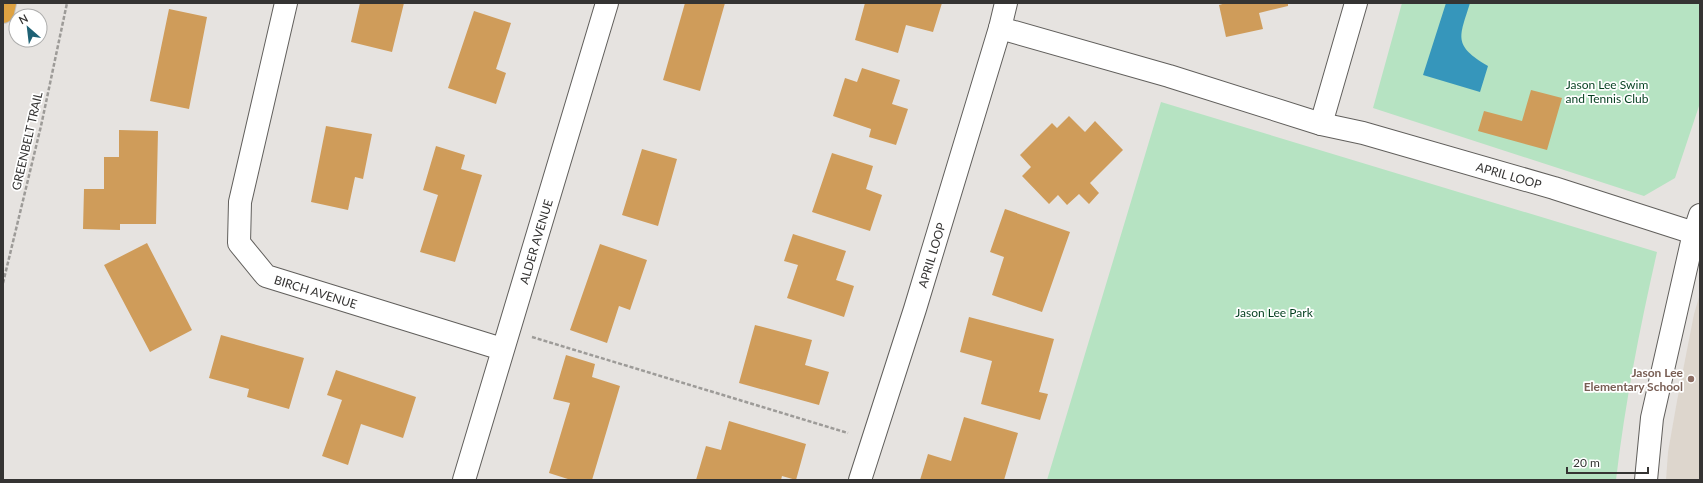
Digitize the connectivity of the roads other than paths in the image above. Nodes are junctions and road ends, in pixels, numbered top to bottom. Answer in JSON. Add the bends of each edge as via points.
{"nodes":[{"id":1,"x":5,"y":3,"type":"edge"},
{"id":2,"x":286,"y":3,"type":"edge"},
{"id":3,"x":607,"y":3,"type":"edge"},
{"id":4,"x":1006,"y":3,"type":"edge"},
{"id":5,"x":1356,"y":3,"type":"edge"},
{"id":6,"x":3,"y":12,"type":"edge"},
{"id":7,"x":1000,"y":28,"type":"junction"},
{"id":8,"x":1321,"y":124,"type":"junction"},
{"id":9,"x":1697,"y":224,"type":"edge"},
{"id":10,"x":502,"y":349,"type":"junction"},
{"id":11,"x":464,"y":480,"type":"edge"},
{"id":12,"x":860,"y":480,"type":"edge"},
{"id":13,"x":1646,"y":480,"type":"edge"}],
"edges":[{"from":1,"to":6,"type":"highway"},
{"from":2,"to":10,"type":"street","name":"BIRCH AVENUE","via":[[240,202],[239,243],[266,276]]},
{"from":3,"to":10,"type":"street","name":"ALDER AVENUE"},
{"from":4,"to":7,"type":"street","name":"APRIL LOOP"},
{"from":5,"to":8,"type":"street"},
{"from":7,"to":8,"type":"street","name":"APRIL LOOP","via":[[1170,76]]},
{"from":7,"to":12,"type":"street","name":"APRIL LOOP"},
{"from":8,"to":9,"type":"street","name":"APRIL LOOP","via":[[1363,133],[1554,188]]},
{"from":9,"to":13,"type":"street","via":[[1652,418]]},
{"from":10,"to":11,"type":"street","name":"ALDER AVENUE"}]}
